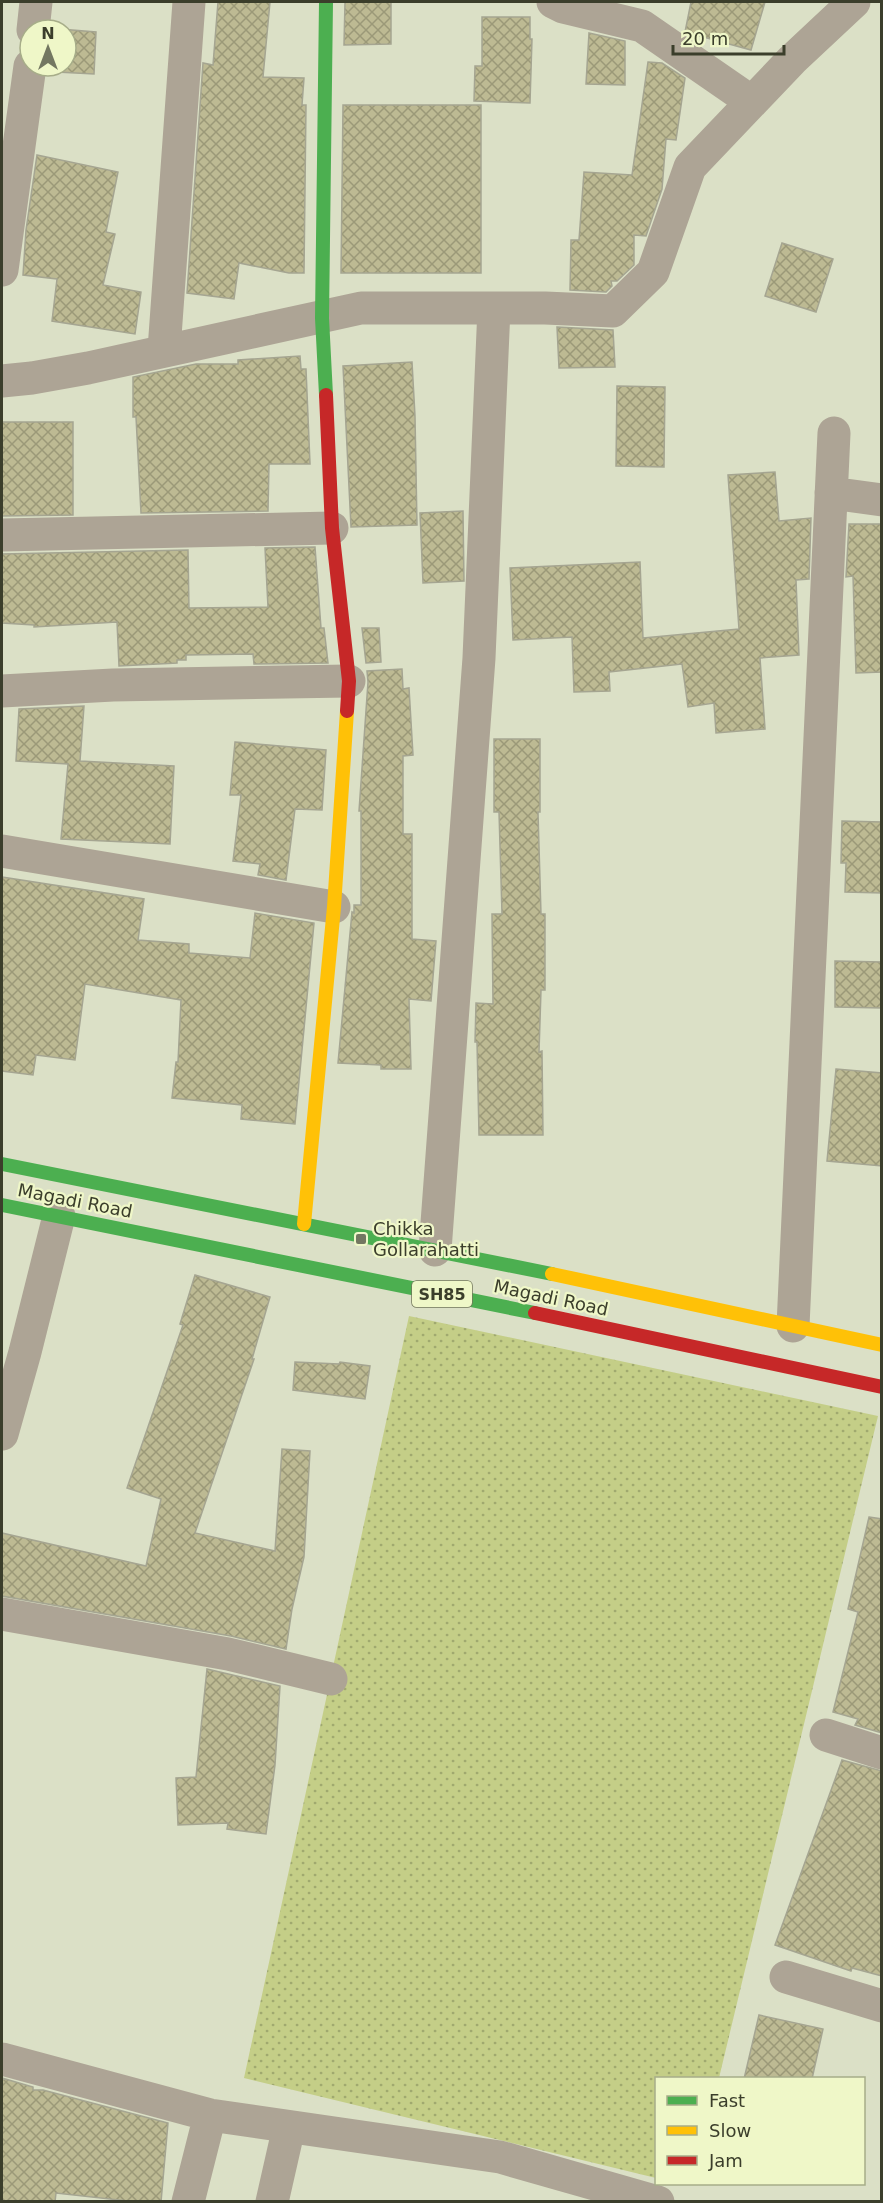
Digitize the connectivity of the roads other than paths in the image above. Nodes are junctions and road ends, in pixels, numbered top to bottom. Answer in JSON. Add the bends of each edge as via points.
{"nodes":[{"id":1,"x":36,"y":2,"type":"edge"},
{"id":2,"x":189,"y":2,"type":"edge"},
{"id":3,"x":326,"y":2,"type":"edge"},
{"id":4,"x":553,"y":2,"type":"edge"},
{"id":5,"x":854,"y":2,"type":"edge"},
{"id":6,"x":34,"y":18,"type":"edge"},
{"id":7,"x":28,"y":78,"type":"edge"},
{"id":8,"x":752,"y":102,"type":"junction"},
{"id":9,"x":2,"y":270,"type":"edge"},
{"id":10,"x":494,"y":308,"type":"junction"},
{"id":11,"x":322,"y":318,"type":"junction"},
{"id":12,"x":164,"y":350,"type":"junction"},
{"id":13,"x":2,"y":381,"type":"edge"},
{"id":14,"x":834,"y":433,"type":"dead end"},
{"id":15,"x":831,"y":493,"type":"junction"},
{"id":16,"x":882,"y":500,"type":"edge"},
{"id":17,"x":333,"y":528,"type":"junction"},
{"id":18,"x":2,"y":535,"type":"edge"},
{"id":19,"x":349,"y":681,"type":"junction"},
{"id":20,"x":2,"y":691,"type":"edge"},
{"id":21,"x":2,"y":851,"type":"edge"},
{"id":22,"x":334,"y":907,"type":"junction"},
{"id":23,"x":2,"y":1164,"type":"edge"},
{"id":24,"x":2,"y":1205,"type":"edge"},
{"id":25,"x":59,"y":1216,"type":"junction"},
{"id":26,"x":304,"y":1224,"type":"junction"},
{"id":27,"x":435,"y":1250,"type":"junction"},
{"id":28,"x":793,"y":1326,"type":"junction"},
{"id":29,"x":882,"y":1345,"type":"edge"},
{"id":30,"x":882,"y":1387,"type":"edge"},
{"id":31,"x":2,"y":1434,"type":"edge"},
{"id":32,"x":2,"y":1614,"type":"edge"},
{"id":33,"x":331,"y":1679,"type":"dead end"},
{"id":34,"x":825,"y":1735,"type":"dead end"},
{"id":35,"x":882,"y":1753,"type":"edge"},
{"id":36,"x":786,"y":1977,"type":"dead end"},
{"id":37,"x":882,"y":2006,"type":"edge"},
{"id":38,"x":2,"y":2059,"type":"edge"},
{"id":39,"x":210,"y":2115,"type":"junction"},
{"id":40,"x":289,"y":2127,"type":"junction"},
{"id":41,"x":188,"y":2202,"type":"edge"},
{"id":42,"x":272,"y":2202,"type":"edge"},
{"id":43,"x":658,"y":2202,"type":"edge"}],
"edges":[{"from":1,"to":6,"type":"street"},
{"from":2,"to":12,"type":"street"},
{"from":3,"to":11,"type":"main road"},
{"from":4,"to":8,"type":"street","via":[[642,26]]},
{"from":5,"to":8,"type":"street"},
{"from":7,"to":9,"type":"street"},
{"from":8,"to":10,"type":"street","via":[[690,167],[653,272],[613,311]]},
{"from":10,"to":11,"type":"street","via":[[361,308]]},
{"from":10,"to":27,"type":"street","via":[[479,658]]},
{"from":11,"to":12,"type":"street"},
{"from":11,"to":17,"type":"main road"},
{"from":12,"to":13,"type":"street","via":[[77,370]]},
{"from":14,"to":15,"type":"street"},
{"from":15,"to":16,"type":"street"},
{"from":15,"to":28,"type":"street"},
{"from":17,"to":18,"type":"street"},
{"from":17,"to":19,"type":"main road"},
{"from":19,"to":20,"type":"street"},
{"from":19,"to":22,"type":"main road"},
{"from":21,"to":22,"type":"street"},
{"from":22,"to":26,"type":"main road"},
{"from":23,"to":26,"type":"main road","name":"Magadi Road","number":"SH85"},
{"from":24,"to":25,"type":"main road","name":"Magadi Road","number":"SH85"},
{"from":25,"to":30,"type":"main road","name":"Magadi Road","number":"SH85"},
{"from":25,"to":31,"type":"street"},
{"from":26,"to":27,"type":"main road","name":"Magadi Road","number":"SH85"},
{"from":27,"to":28,"type":"main road","name":"Magadi Road","number":"SH85"},
{"from":28,"to":29,"type":"main road","name":"Magadi Road","number":"SH85"},
{"from":32,"to":33,"type":"street","via":[[228,1654]]},
{"from":34,"to":35,"type":"street"},
{"from":36,"to":37,"type":"street"},
{"from":38,"to":39,"type":"street"},
{"from":39,"to":40,"type":"street"},
{"from":39,"to":41,"type":"street"},
{"from":40,"to":42,"type":"street"},
{"from":40,"to":43,"type":"street","via":[[500,2157]]}]}
